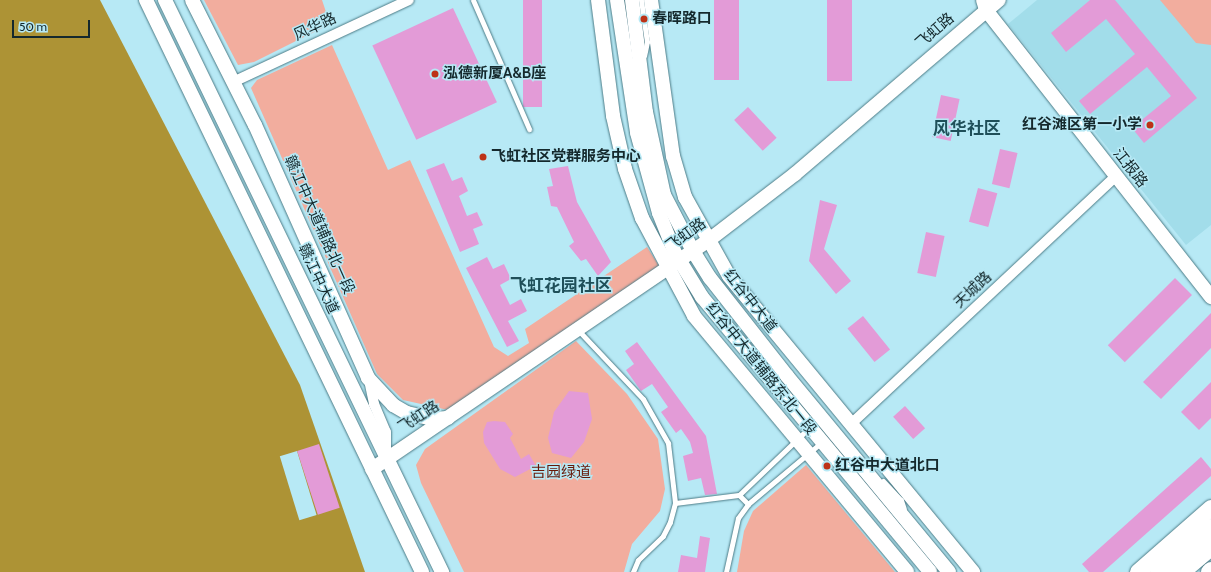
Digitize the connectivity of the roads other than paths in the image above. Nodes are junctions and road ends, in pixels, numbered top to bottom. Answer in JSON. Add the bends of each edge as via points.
{"nodes":[{"id":1,"x":146,"y":0,"type":"edge"},
{"id":2,"x":165,"y":0,"type":"edge"},
{"id":3,"x":192,"y":0,"type":"edge"},
{"id":4,"x":409,"y":0,"type":"edge"},
{"id":5,"x":472,"y":0,"type":"edge"},
{"id":6,"x":598,"y":0,"type":"edge"},
{"id":7,"x":618,"y":0,"type":"edge"},
{"id":8,"x":632,"y":0,"type":"edge"},
{"id":9,"x":640,"y":0,"type":"edge"},
{"id":10,"x":651,"y":0,"type":"edge"},
{"id":11,"x":999,"y":0,"type":"edge"},
{"id":12,"x":984,"y":5,"type":"edge"},
{"id":13,"x":641,"y":73,"type":"junction"},
{"id":14,"x":233,"y":82,"type":"junction"},
{"id":15,"x":665,"y":102,"type":"junction"},
{"id":16,"x":529,"y":129,"type":"dead end"},
{"id":17,"x":1115,"y":177,"type":"junction"},
{"id":18,"x":709,"y":240,"type":"junction"},
{"id":19,"x":693,"y":251,"type":"junction"},
{"id":20,"x":674,"y":264,"type":"junction"},
{"id":21,"x":1211,"y":297,"type":"edge"},
{"id":22,"x":578,"y":330,"type":"junction"},
{"id":23,"x":368,"y":378,"type":"junction"},
{"id":24,"x":451,"y":418,"type":"junction"},
{"id":25,"x":851,"y":424,"type":"junction"},
{"id":26,"x":810,"y":428,"type":"junction"},
{"id":27,"x":797,"y":440,"type":"junction"},
{"id":28,"x":822,"y":442,"type":"junction"},
{"id":29,"x":808,"y":454,"type":"junction"},
{"id":30,"x":386,"y":459,"type":"junction"},
{"id":31,"x":372,"y":469,"type":"junction"},
{"id":32,"x":739,"y":495,"type":"junction"},
{"id":33,"x":675,"y":504,"type":"junction"},
{"id":34,"x":748,"y":504,"type":"junction"},
{"id":35,"x":1211,"y":508,"type":"edge"},
{"id":36,"x":1211,"y":528,"type":"edge"},
{"id":37,"x":1211,"y":547,"type":"edge"},
{"id":38,"x":422,"y":572,"type":"edge"},
{"id":39,"x":442,"y":572,"type":"edge"},
{"id":40,"x":633,"y":572,"type":"edge"},
{"id":41,"x":726,"y":572,"type":"edge"},
{"id":42,"x":907,"y":572,"type":"edge"},
{"id":43,"x":930,"y":572,"type":"edge"},
{"id":44,"x":949,"y":572,"type":"edge"},
{"id":45,"x":973,"y":572,"type":"edge"},
{"id":46,"x":1138,"y":572,"type":"edge"},
{"id":47,"x":1158,"y":572,"type":"edge"},
{"id":48,"x":1181,"y":572,"type":"edge"}],
"edges":[{"from":1,"to":31,"type":"street","via":[[274,261]]},
{"from":2,"to":30,"type":"street","name":"赣江中大道"},
{"from":3,"to":14,"type":"street","name":"赣江中大道辅路北一段"},
{"from":4,"to":14,"type":"street","name":"风华路"},
{"from":5,"to":16,"type":"lane"},
{"from":6,"to":20,"type":"street","name":"红谷中大道辅路东北一段","via":[[613,116],[625,170],[642,218]]},
{"from":7,"to":20,"type":"street","via":[[637,133]]},
{"from":8,"to":13,"type":"street","name":"红谷中大道"},
{"from":9,"to":13,"type":"lane","via":[[647,42]]},
{"from":10,"to":15,"type":"street"},
{"from":11,"to":12,"type":"street","name":"飞虹路"},
{"from":12,"to":17,"type":"street","name":"江报路"},
{"from":12,"to":18,"type":"street","name":"飞虹路","via":[[795,174]]},
{"from":13,"to":15,"type":"street"},
{"from":13,"to":19,"type":"street","name":"红谷中大道","via":[[646,112],[664,195]]},
{"from":14,"to":23,"type":"street","name":"赣江中大道辅路北一段"},
{"from":15,"to":18,"type":"street","via":[[673,156],[685,197]]},
{"from":17,"to":21,"type":"street","name":"江报路"},
{"from":17,"to":25,"type":"street","name":"天城路"},
{"from":18,"to":19,"type":"street","name":"飞虹路"},
{"from":18,"to":25,"type":"street","via":[[729,276]]},
{"from":19,"to":20,"type":"street","name":"飞虹路"},
{"from":19,"to":44,"type":"street","name":"红谷中大道","via":[[710,278]]},
{"from":20,"to":22,"type":"street","name":"飞虹路"},
{"from":20,"to":26,"type":"street"},
{"from":20,"to":27,"type":"street","name":"红谷中大道辅路东北一段","via":[[694,316]]},
{"from":22,"to":24,"type":"street","name":"飞虹路"},
{"from":22,"to":33,"type":"lane","via":[[643,399],[668,443]]},
{"from":23,"to":24,"type":"street","name":"赣江中大道辅路北一段","via":[[393,405],[407,413],[432,419]]},
{"from":23,"to":30,"type":"street","via":[[374,404],[386,432]]},
{"from":24,"to":30,"type":"street","name":"飞虹路"},
{"from":25,"to":45,"type":"street"},
{"from":26,"to":27,"type":"lane"},
{"from":26,"to":28,"type":"street"},
{"from":27,"to":29,"type":"street","name":"红谷中大道辅路东北一段"},
{"from":27,"to":32,"type":"lane"},
{"from":28,"to":29,"type":"lane"},
{"from":28,"to":43,"type":"street"},
{"from":29,"to":34,"type":"lane"},
{"from":29,"to":42,"type":"street","name":"红谷中大道辅路东北一段"},
{"from":30,"to":31,"type":"street","name":"飞虹路"},
{"from":30,"to":39,"type":"street","name":"赣江中大道"},
{"from":31,"to":38,"type":"street"},
{"from":32,"to":33,"type":"lane"},
{"from":32,"to":34,"type":"lane"},
{"from":33,"to":40,"type":"lane","via":[[663,536],[638,560]]},
{"from":34,"to":41,"type":"lane","via":[[738,518]]},
{"from":35,"to":46,"type":"main road"},
{"from":36,"to":47,"type":"highway"},
{"from":37,"to":48,"type":"highway"}]}
